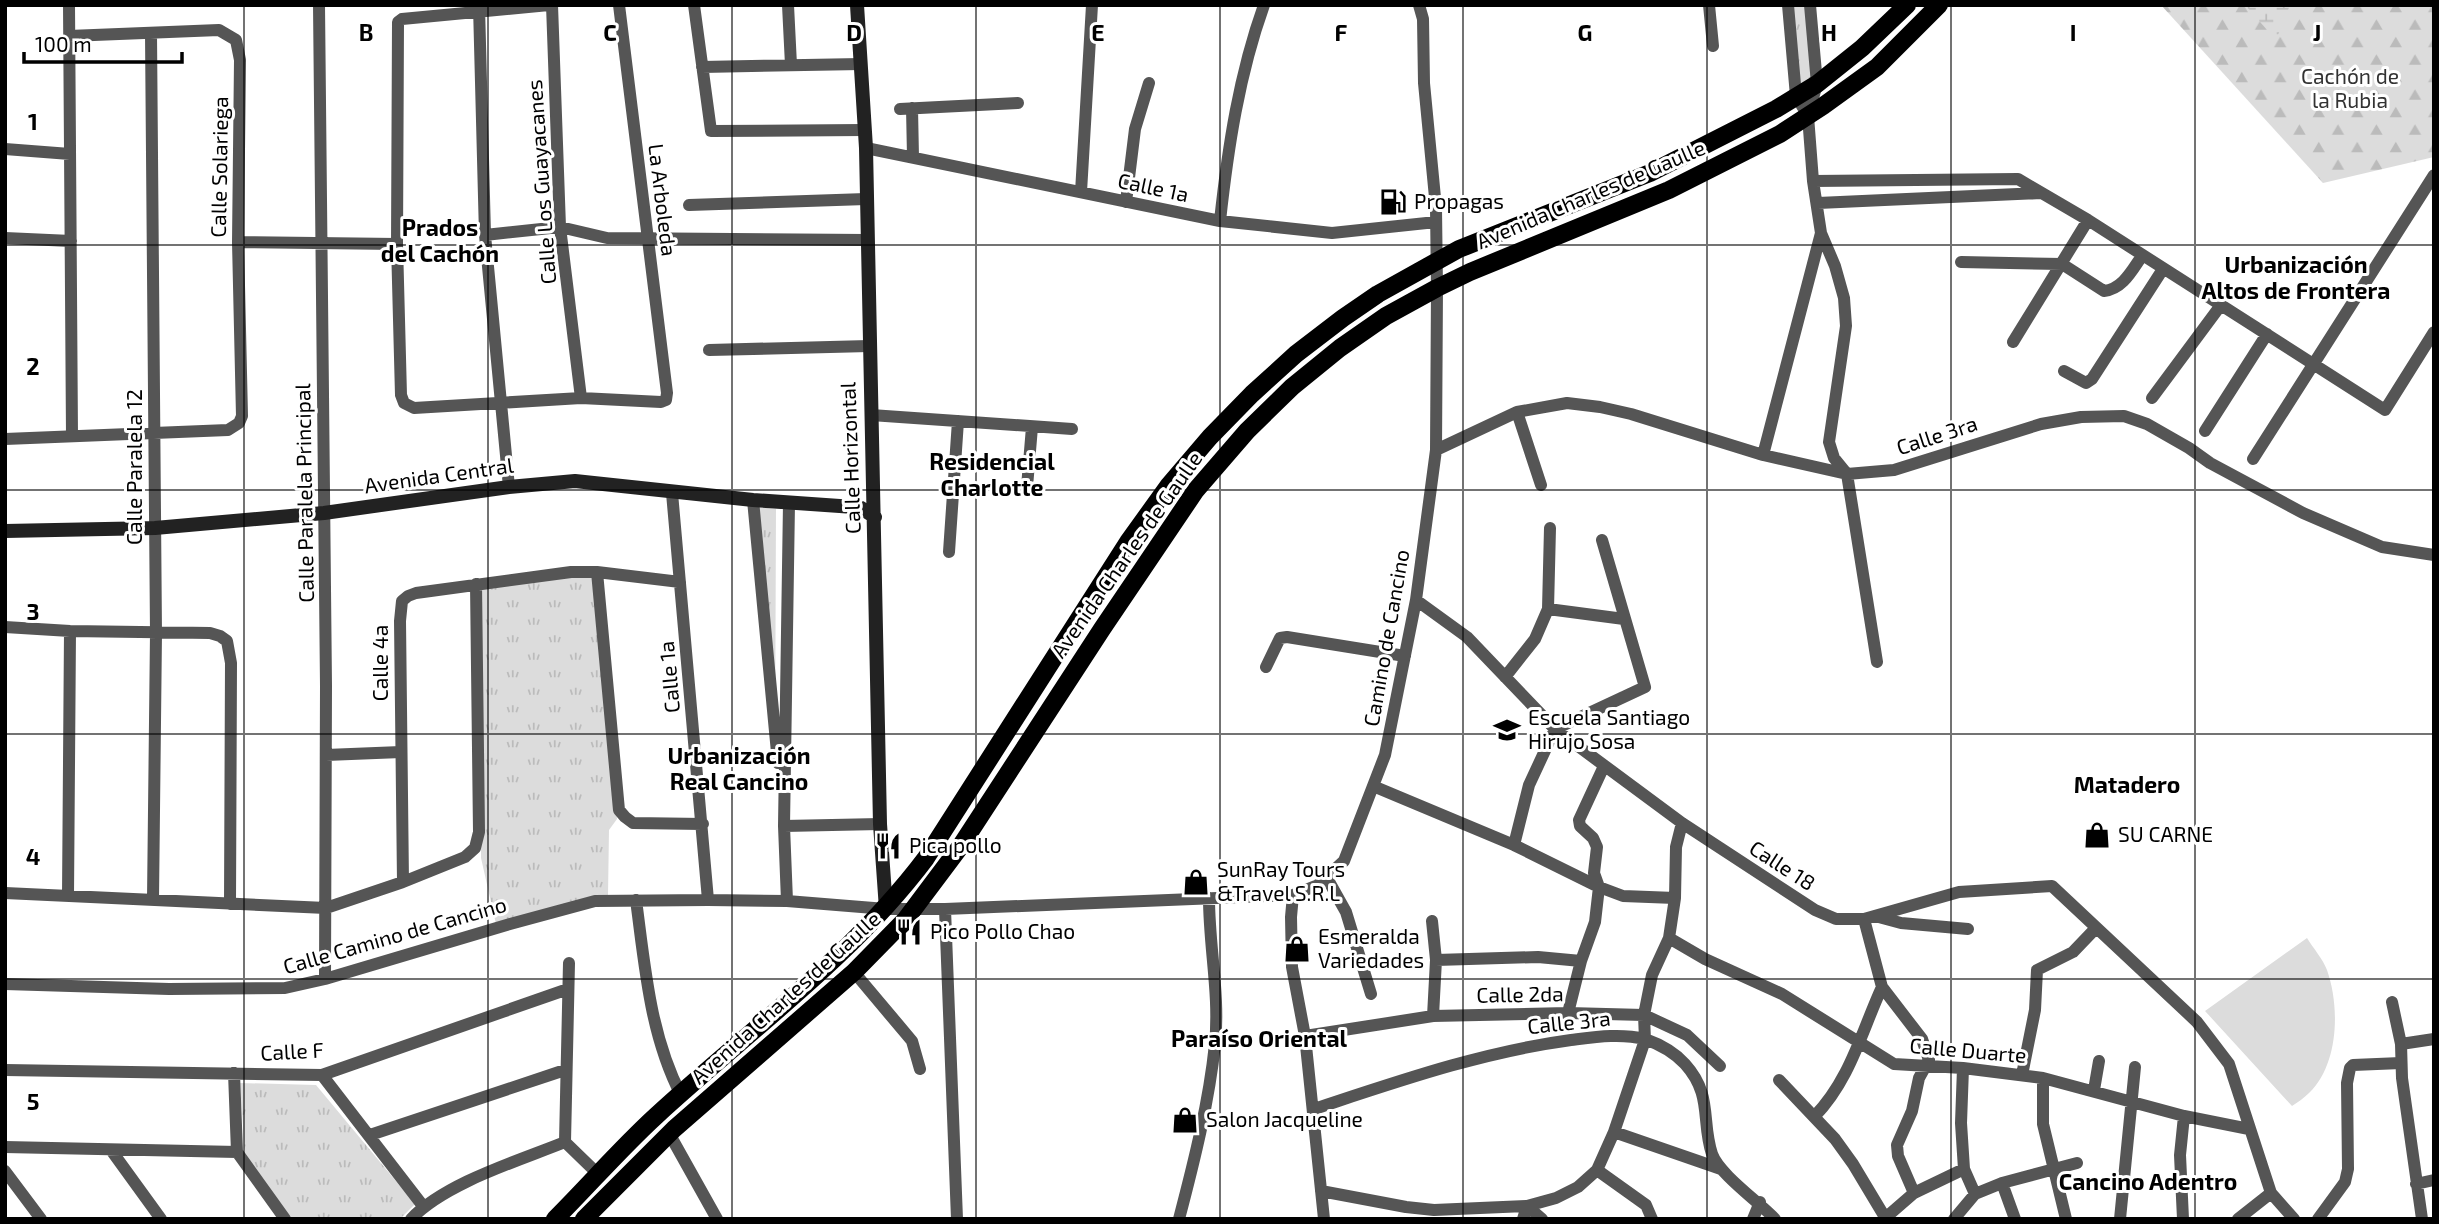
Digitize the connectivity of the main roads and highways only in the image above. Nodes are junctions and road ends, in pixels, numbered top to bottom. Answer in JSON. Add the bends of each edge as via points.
{"nodes":[{"id":1,"x":857,"y":5,"type":"edge"},
{"id":2,"x":1907,"y":5,"type":"edge"},
{"id":3,"x":1939,"y":5,"type":"edge"},
{"id":4,"x":875,"y":517,"type":"junction"},
{"id":5,"x":5,"y":531,"type":"edge"},
{"id":6,"x":886,"y":909,"type":"junction"},
{"id":7,"x":598,"y":1174,"type":"junction"},
{"id":8,"x":602,"y":1200,"type":"junction"},
{"id":9,"x":572,"y":1211,"type":"edge"},
{"id":10,"x":555,"y":1219,"type":"edge"},
{"id":11,"x":584,"y":1219,"type":"edge"}],
"edges":[{"from":1,"to":4,"type":"main road","name":"Calle Horizontal","via":[[866,148]]},
{"from":2,"to":6,"type":"main road","name":"Avenida Charles de Gaulle","via":[[1817,84],[1719,140],[1650,173],[1459,249],[1360,306],[1296,354],[1210,437],[1169,485],[926,858]]},
{"from":3,"to":8,"type":"main road","name":"Avenida Charles de Gaulle","via":[[1877,67],[1768,140],[1669,190],[1437,288],[1386,316],[1292,387],[1219,461],[1166,534],[914,910],[854,972]]},
{"from":4,"to":5,"type":"main road","name":"Avenida Central","via":[[854,507],[575,481],[324,513],[155,528]]},
{"from":4,"to":6,"type":"main road","name":"Calle Horizontal","via":[[880,824]]},
{"from":6,"to":7,"type":"main road","name":"Avenida Charles de Gaulle"},
{"from":7,"to":8,"type":"main road","via":[[588,1196],[591,1202]]},
{"from":7,"to":9,"type":"main road","name":"Avenida Charles de Gaulle"},
{"from":8,"to":11,"type":"main road","name":"Avenida Charles de Gaulle"},
{"from":9,"to":10,"type":"main road","name":"Avenida Charles de Gaulle"}]}
